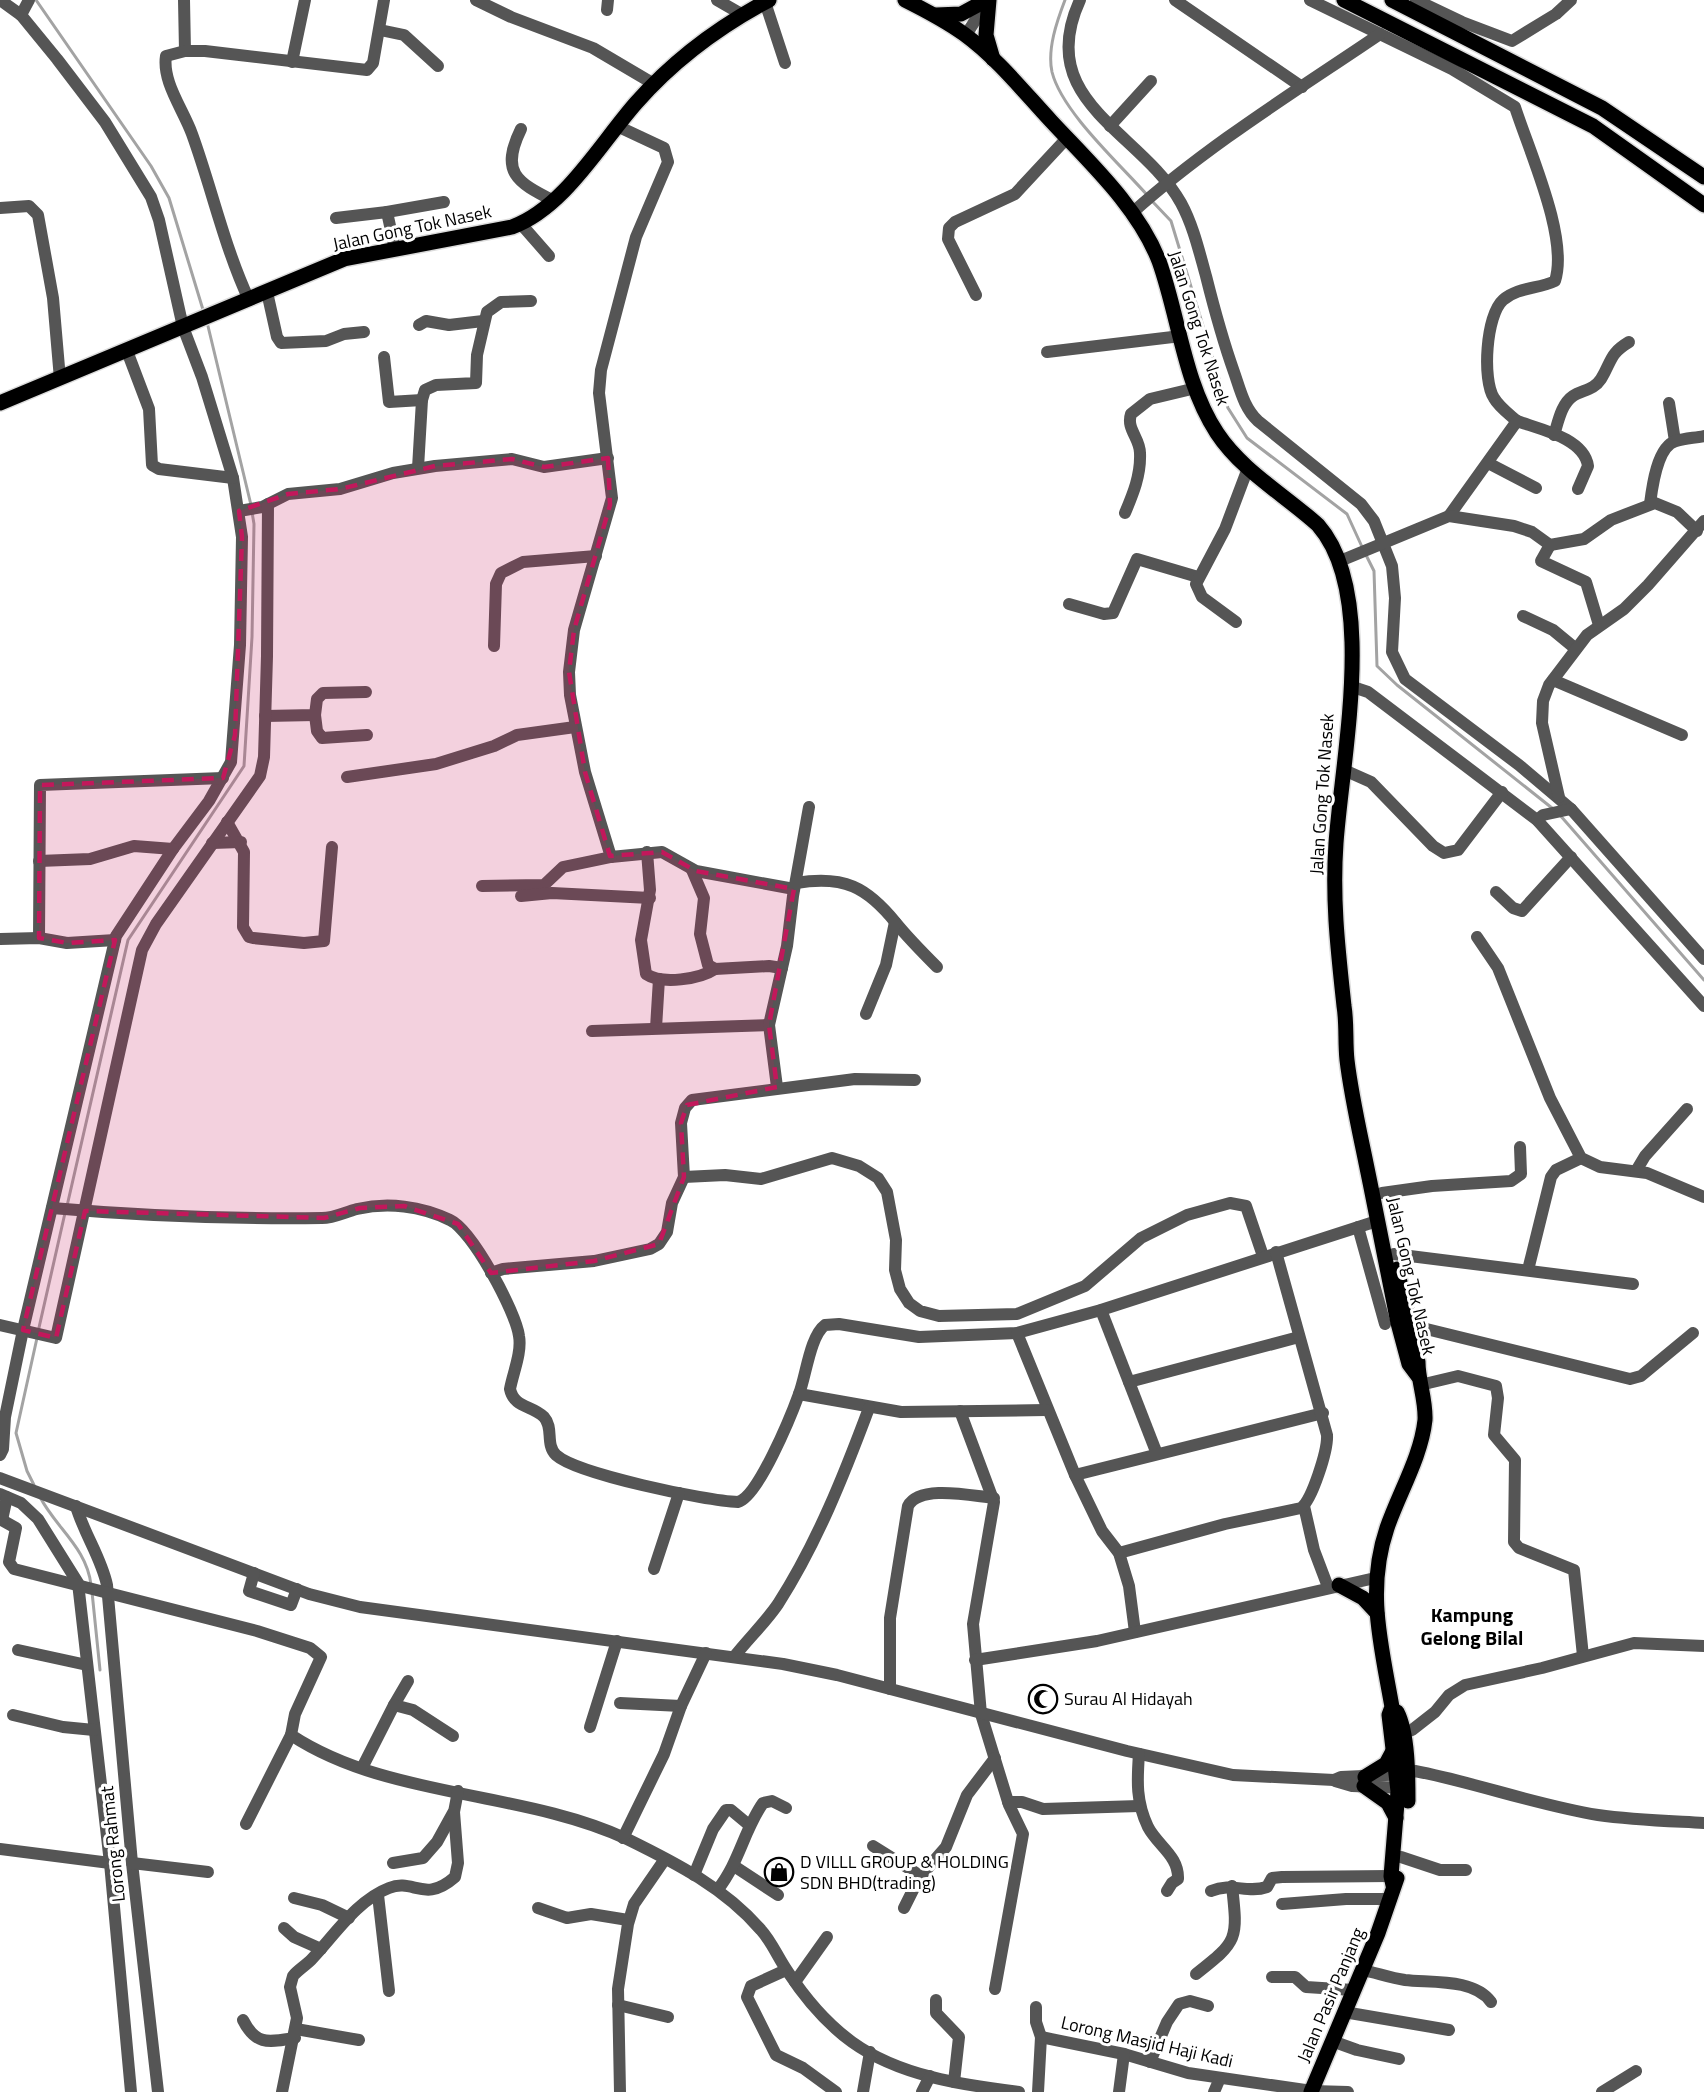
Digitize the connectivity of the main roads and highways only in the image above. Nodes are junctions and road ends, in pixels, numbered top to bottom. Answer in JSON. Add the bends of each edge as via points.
{"nodes":[{"id":1,"x":905,"y":0,"type":"edge"},
{"id":2,"x":988,"y":0,"type":"edge"},
{"id":3,"x":1344,"y":0,"type":"edge"},
{"id":4,"x":1392,"y":0,"type":"edge"},
{"id":5,"x":767,"y":1,"type":"edge"},
{"id":6,"x":933,"y":15,"type":"junction"},
{"id":7,"x":994,"y":61,"type":"junction"},
{"id":8,"x":1704,"y":177,"type":"edge"},
{"id":9,"x":1704,"y":205,"type":"edge"},
{"id":10,"x":0,"y":403,"type":"edge"},
{"id":11,"x":1347,"y":1041,"type":"junction"},
{"id":12,"x":1383,"y":1226,"type":"junction"},
{"id":13,"x":1398,"y":1323,"type":"junction"},
{"id":14,"x":1333,"y":1586,"type":"road end"},
{"id":15,"x":1377,"y":1612,"type":"junction"},
{"id":16,"x":1392,"y":1707,"type":"junction"},
{"id":17,"x":1394,"y":1749,"type":"junction"},
{"id":18,"x":1403,"y":1781,"type":"junction"},
{"id":19,"x":1397,"y":1821,"type":"junction"},
{"id":20,"x":1389,"y":1893,"type":"junction"},
{"id":21,"x":1311,"y":2092,"type":"edge"}],
"edges":[{"from":1,"to":6,"type":"main road","name":"Jalan Gong Tok Nasek"},
{"from":2,"to":6,"type":"main road","via":[[961,14]]},
{"from":2,"to":7,"type":"main road","via":[[986,35]]},
{"from":3,"to":9,"type":"main road","via":[[1593,126]]},
{"from":4,"to":8,"type":"main road","via":[[1602,108]]},
{"from":5,"to":10,"type":"main road","name":"Jalan Gong Tok Nasek","via":[[698,46],[654,84],[537,216],[521,224],[344,259]]},
{"from":6,"to":7,"type":"main road","name":"Jalan Gong Tok Nasek","via":[[966,35]]},
{"from":7,"to":11,"type":"main road","name":"Jalan Gong Tok Nasek","via":[[1067,138],[1145,231],[1158,260],[1196,388],[1219,436],[1248,468],[1317,525],[1347,559],[1350,686],[1336,844],[1334,920]]},
{"from":11,"to":12,"type":"main road","name":"Jalan Gong Tok Nasek","via":[[1348,1067]]},
{"from":11,"to":12,"type":"main road","name":"Jalan Gong Tok Nasek","via":[[1354,1057],[1383,1200]]},
{"from":12,"to":13,"type":"main road","name":"Jalan Gong Tok Nasek"},
{"from":12,"to":13,"type":"main road","name":"Jalan Gong Tok Nasek","via":[[1394,1254]]},
{"from":13,"to":15,"type":"main road","name":"Jalan Gong Tok Nasek","via":[[1409,1364],[1419,1380],[1425,1410],[1423,1429],[1387,1527],[1376,1578]]},
{"from":14,"to":15,"type":"main road","via":[[1363,1598]]},
{"from":15,"to":16,"type":"main road","name":"Jalan Gong Tok Nasek"},
{"from":16,"to":17,"type":"main road","name":"Jalan Gong Tok Nasek","via":[[1389,1715]]},
{"from":16,"to":18,"type":"main road","name":"Jalan Gong Tok Nasek","via":[[1398,1714],[1402,1733]]},
{"from":17,"to":18,"type":"main road","name":"Jalan Gong Tok Nasek"},
{"from":17,"to":19,"type":"main road","via":[[1386,1764],[1365,1782],[1388,1803]]},
{"from":18,"to":19,"type":"main road","name":"Jalan Gong Tok Nasek"},
{"from":18,"to":20,"type":"main road","name":"Jalan Gong Tok Nasek","via":[[1401,1857]]},
{"from":19,"to":20,"type":"main road","name":"Jalan Gong Tok Nasek"},
{"from":20,"to":21,"type":"main road","name":"Jalan Pasir Panjang","via":[[1363,1970]]}]}
